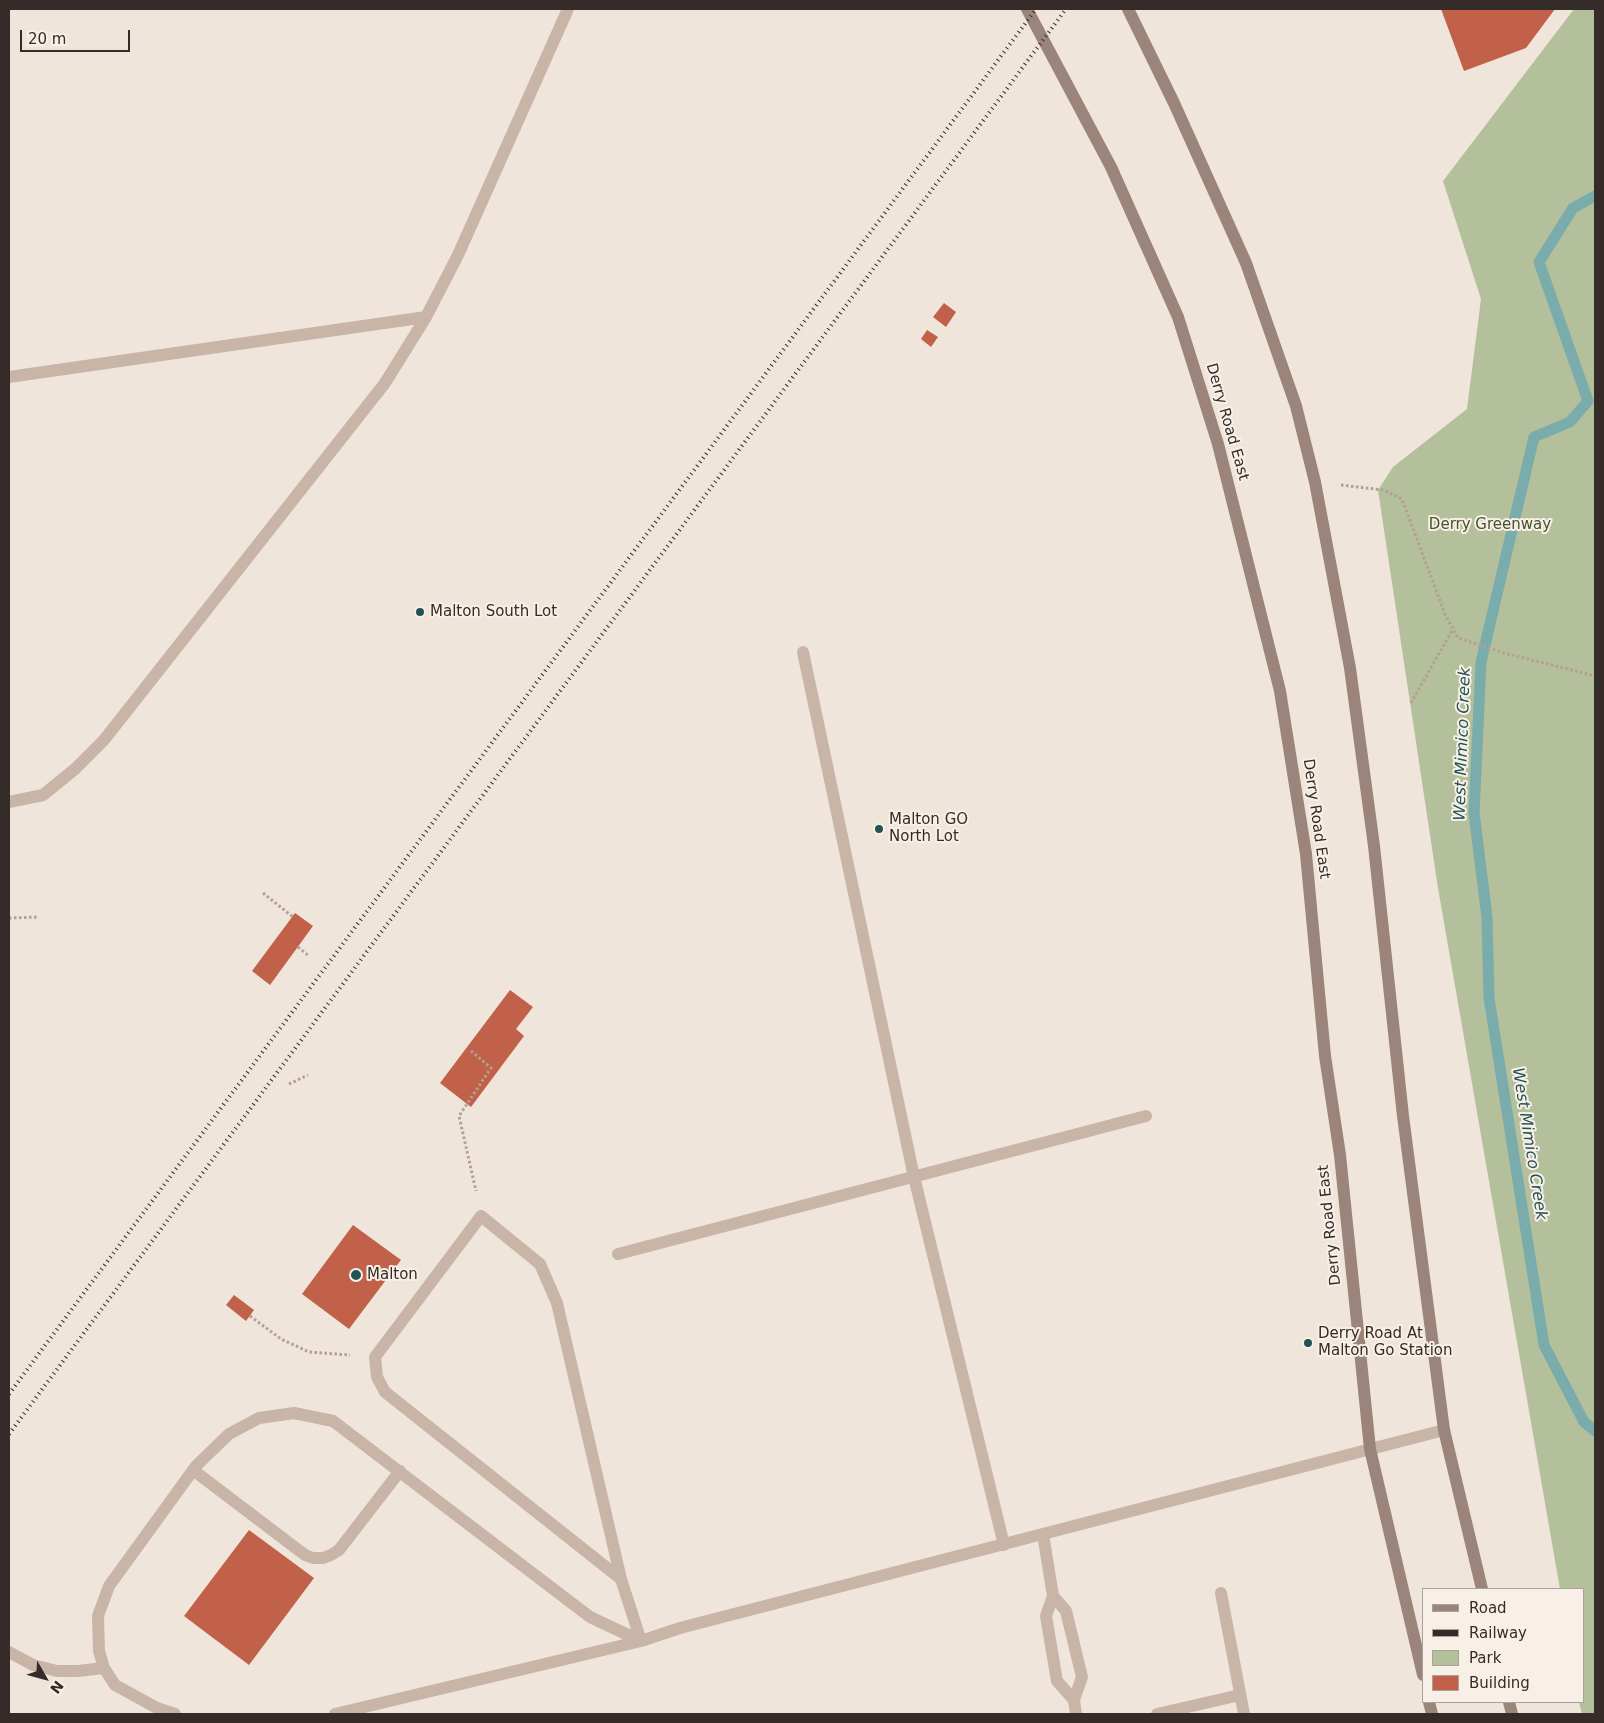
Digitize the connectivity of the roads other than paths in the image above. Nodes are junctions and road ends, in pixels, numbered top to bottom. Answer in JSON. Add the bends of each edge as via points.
{"nodes":[{"id":1,"x":568,"y":9,"type":"edge"},
{"id":2,"x":1027,"y":9,"type":"edge"},
{"id":3,"x":1128,"y":9,"type":"edge"},
{"id":4,"x":426,"y":317,"type":"junction"},
{"id":5,"x":9,"y":377,"type":"edge"},
{"id":6,"x":803,"y":652,"type":"dead end"},
{"id":7,"x":9,"y":802,"type":"edge"},
{"id":8,"x":1146,"y":1116,"type":"dead end"},
{"id":9,"x":914,"y":1177,"type":"junction"},
{"id":10,"x":618,"y":1254,"type":"dead end"},
{"id":11,"x":1444,"y":1430,"type":"junction"},
{"id":12,"x":1370,"y":1448,"type":"junction"},
{"id":13,"x":193,"y":1470,"type":"junction"},
{"id":14,"x":400,"y":1471,"type":"junction"},
{"id":15,"x":1043,"y":1534,"type":"junction"},
{"id":16,"x":1004,"y":1545,"type":"junction"},
{"id":17,"x":621,"y":1579,"type":"junction"},
{"id":18,"x":1482,"y":1588,"type":"edge"},
{"id":19,"x":1222,"y":1592,"type":"dead end"},
{"id":20,"x":1053,"y":1596,"type":"junction"},
{"id":21,"x":640,"y":1642,"type":"junction"},
{"id":22,"x":9,"y":1652,"type":"edge"},
{"id":23,"x":104,"y":1668,"type":"junction"},
{"id":24,"x":1422,"y":1671,"type":"edge"},
{"id":25,"x":1240,"y":1695,"type":"junction"},
{"id":26,"x":1074,"y":1700,"type":"junction"},
{"id":27,"x":175,"y":1714,"type":"edge"},
{"id":28,"x":335,"y":1714,"type":"edge"},
{"id":29,"x":1076,"y":1714,"type":"edge"},
{"id":30,"x":1157,"y":1714,"type":"edge"},
{"id":31,"x":1244,"y":1714,"type":"edge"}],
"edges":[{"from":1,"to":4,"type":"lane","via":[[467,236]]},
{"from":2,"to":12,"type":"main road","name":"Derry Road East","via":[[1112,167],[1178,317],[1218,444],[1280,691],[1306,854],[1325,1056],[1340,1154]]},
{"from":3,"to":11,"type":"main road","via":[[1174,102],[1246,263],[1296,406],[1315,482],[1350,668]]},
{"from":4,"to":5,"type":"lane"},
{"from":4,"to":7,"type":"lane","via":[[385,383],[104,740],[43,795]]},
{"from":6,"to":9,"type":"lane"},
{"from":8,"to":9,"type":"lane"},
{"from":9,"to":10,"type":"lane"},
{"from":9,"to":16,"type":"lane"},
{"from":11,"to":12,"type":"lane"},
{"from":11,"to":18,"type":"main road"},
{"from":12,"to":15,"type":"lane"},
{"from":12,"to":24,"type":"main road","name":"Derry Road East"},
{"from":13,"to":14,"type":"lane","via":[[229,1434],[259,1418],[294,1413],[333,1420]]},
{"from":13,"to":14,"type":"lane","via":[[313,1558],[323,1558],[339,1550]]},
{"from":13,"to":23,"type":"lane","via":[[109,1586],[98,1616],[99,1651]]},
{"from":14,"to":21,"type":"lane","via":[[590,1618]]},
{"from":15,"to":16,"type":"lane"},
{"from":15,"to":20,"type":"lane"},
{"from":16,"to":21,"type":"lane","via":[[680,1628]]},
{"from":17,"to":17,"type":"lane","via":[[558,1303],[540,1264],[481,1216],[375,1357],[377,1376],[385,1392]]},
{"from":17,"to":21,"type":"lane"},
{"from":19,"to":25,"type":"lane"},
{"from":20,"to":26,"type":"lane","via":[[1066,1611],[1082,1677]]},
{"from":20,"to":26,"type":"lane","via":[[1046,1616],[1057,1682]]},
{"from":21,"to":28,"type":"lane"},
{"from":22,"to":23,"type":"lane","via":[[33,1665],[57,1671]]},
{"from":23,"to":27,"type":"lane","via":[[115,1684],[157,1708]]},
{"from":25,"to":30,"type":"lane"},
{"from":25,"to":31,"type":"lane"},
{"from":26,"to":29,"type":"lane"}]}
